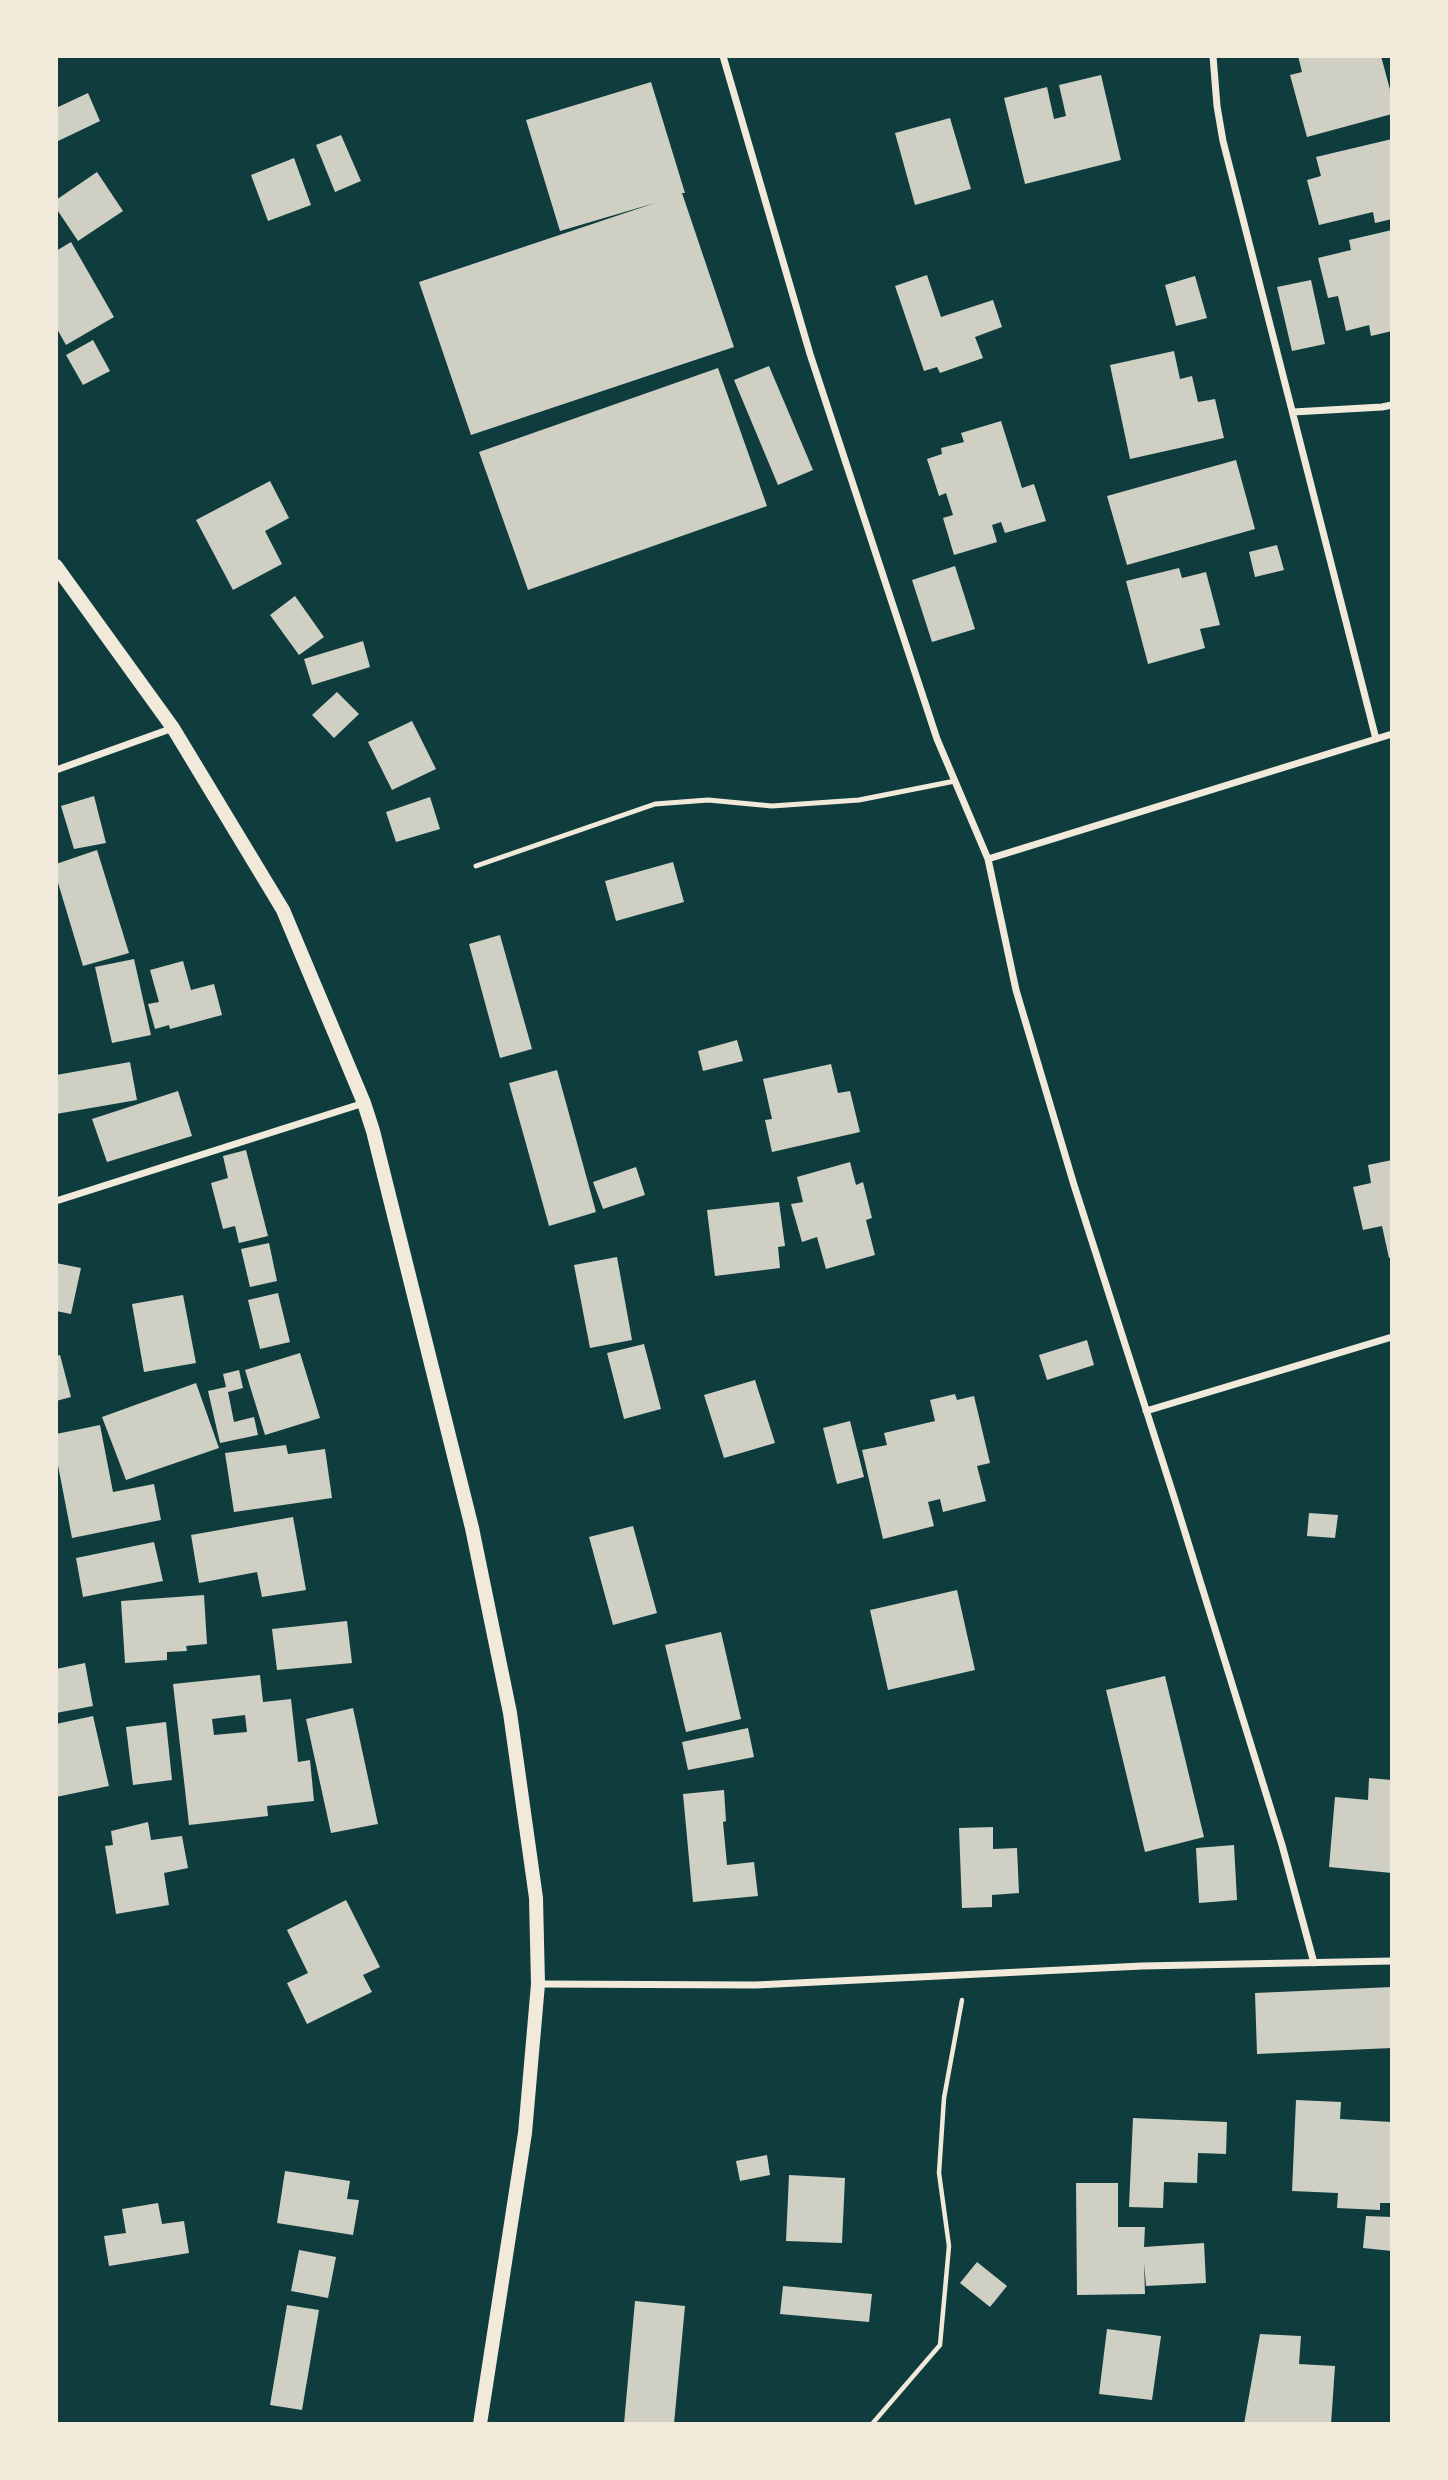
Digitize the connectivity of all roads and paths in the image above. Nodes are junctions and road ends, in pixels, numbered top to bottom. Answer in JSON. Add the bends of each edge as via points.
{"nodes":[{"id":1,"x":723,"y":56,"type":"edge"},
{"id":2,"x":1213,"y":56,"type":"edge"},
{"id":3,"x":1392,"y":405,"type":"edge"},
{"id":4,"x":1293,"y":412,"type":"junction"},
{"id":5,"x":56,"y":566,"type":"edge"},
{"id":6,"x":173,"y":728,"type":"junction"},
{"id":7,"x":1392,"y":734,"type":"edge"},
{"id":8,"x":1376,"y":739,"type":"junction"},
{"id":9,"x":56,"y":770,"type":"edge"},
{"id":10,"x":955,"y":781,"type":"junction"},
{"id":11,"x":988,"y":859,"type":"junction"},
{"id":12,"x":476,"y":866,"type":"dead end"},
{"id":13,"x":364,"y":1103,"type":"junction"},
{"id":14,"x":56,"y":1201,"type":"edge"},
{"id":15,"x":1392,"y":1337,"type":"edge"},
{"id":16,"x":1146,"y":1411,"type":"junction"},
{"id":17,"x":1392,"y":1961,"type":"edge"},
{"id":18,"x":1314,"y":1962,"type":"junction"},
{"id":19,"x":967,"y":1975,"type":"junction"},
{"id":20,"x":538,"y":1984,"type":"junction"},
{"id":21,"x":480,"y":2424,"type":"edge"},
{"id":22,"x":872,"y":2424,"type":"edge"}],
"edges":[{"from":1,"to":10,"type":"street","via":[[810,354],[937,739]]},
{"from":2,"to":4,"type":"street","via":[[1223,141]]},
{"from":3,"to":4,"type":"street"},
{"from":4,"to":8,"type":"street"},
{"from":5,"to":6,"type":"main road"},
{"from":6,"to":9,"type":"street"},
{"from":6,"to":13,"type":"main road","via":[[283,910]]},
{"from":7,"to":8,"type":"street"},
{"from":8,"to":11,"type":"street"},
{"from":10,"to":11,"type":"street"},
{"from":10,"to":12,"type":"lane","via":[[859,800],[772,806],[708,800],[655,804]]},
{"from":11,"to":16,"type":"street","via":[[1016,990]]},
{"from":13,"to":14,"type":"street"},
{"from":13,"to":20,"type":"main road","via":[[472,1528],[510,1713],[536,1898]]},
{"from":15,"to":16,"type":"street"},
{"from":16,"to":18,"type":"street"},
{"from":17,"to":18,"type":"street"},
{"from":18,"to":19,"type":"street"},
{"from":19,"to":20,"type":"street","via":[[756,1985]]},
{"from":19,"to":22,"type":"path","via":[[944,2098],[939,2173],[949,2246],[940,2345]]},
{"from":20,"to":21,"type":"main road","via":[[525,2133]]}]}
